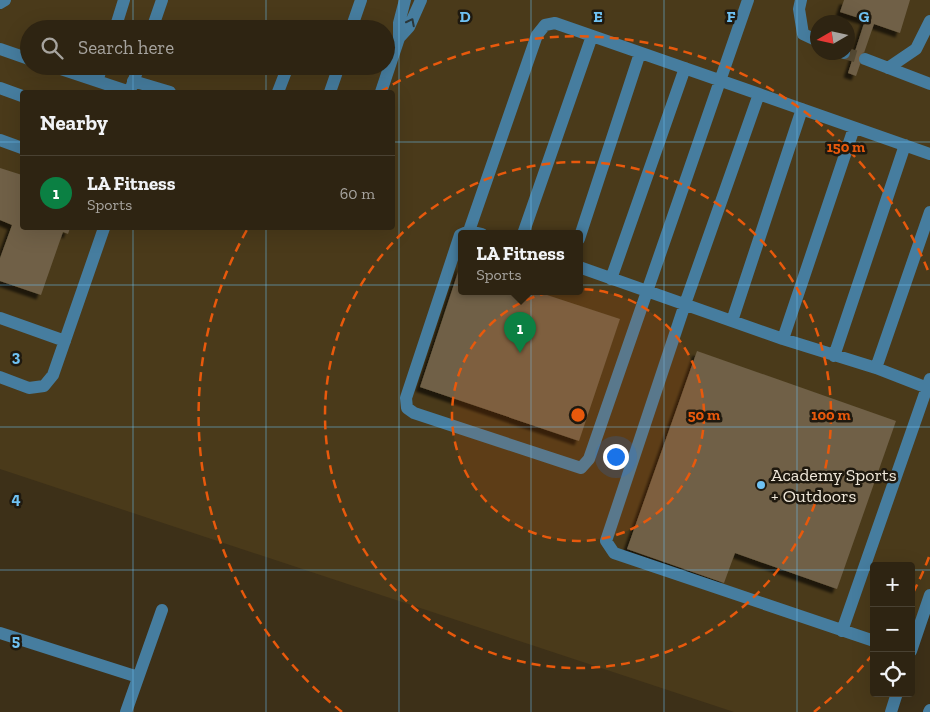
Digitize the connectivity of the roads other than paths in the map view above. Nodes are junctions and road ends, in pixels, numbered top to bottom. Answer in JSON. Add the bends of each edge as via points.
{"nodes":[{"id":1,"x":5,"y":0,"type":"edge"},
{"id":2,"x":124,"y":0,"type":"edge"},
{"id":3,"x":162,"y":0,"type":"edge"},
{"id":4,"x":361,"y":0,"type":"edge"},
{"id":5,"x":404,"y":0,"type":"edge"},
{"id":6,"x":421,"y":0,"type":"edge"},
{"id":7,"x":748,"y":0,"type":"edge"},
{"id":8,"x":801,"y":0,"type":"edge"},
{"id":9,"x":0,"y":2,"type":"edge"},
{"id":10,"x":118,"y":20,"type":"edge"},
{"id":11,"x":155,"y":20,"type":"edge"},
{"id":12,"x":354,"y":20,"type":"edge"},
{"id":13,"x":930,"y":21,"type":"edge"},
{"id":14,"x":592,"y":36,"type":"junction"},
{"id":15,"x":400,"y":38,"type":"junction"},
{"id":16,"x":810,"y":38,"type":"edge"},
{"id":17,"x":0,"y":49,"type":"edge"},
{"id":18,"x":395,"y":52,"type":"edge"},
{"id":19,"x":640,"y":53,"type":"junction"},
{"id":20,"x":20,"y":56,"type":"edge"},
{"id":21,"x":865,"y":59,"type":"tunnel mouth"},
{"id":22,"x":685,"y":68,"type":"junction"},
{"id":23,"x":888,"y":68,"type":"junction"},
{"id":24,"x":79,"y":75,"type":"edge"},
{"id":25,"x":99,"y":75,"type":"edge"},
{"id":26,"x":136,"y":75,"type":"edge"},
{"id":27,"x":285,"y":75,"type":"edge"},
{"id":28,"x":336,"y":75,"type":"edge"},
{"id":29,"x":387,"y":75,"type":"edge"},
{"id":30,"x":97,"y":81,"type":"junction"},
{"id":31,"x":720,"y":81,"type":"junction"},
{"id":32,"x":930,"y":84,"type":"edge"},
{"id":33,"x":0,"y":88,"type":"edge"},
{"id":34,"x":131,"y":88,"type":"edge"},
{"id":35,"x":150,"y":90,"type":"edge"},
{"id":36,"x":279,"y":90,"type":"edge"},
{"id":37,"x":331,"y":90,"type":"edge"},
{"id":38,"x":382,"y":90,"type":"edge"},
{"id":39,"x":759,"y":94,"type":"junction"},
{"id":40,"x":20,"y":95,"type":"edge"},
{"id":41,"x":802,"y":109,"type":"junction"},
{"id":42,"x":854,"y":128,"type":"junction"},
{"id":43,"x":0,"y":140,"type":"edge"},
{"id":44,"x":905,"y":145,"type":"junction"},
{"id":45,"x":20,"y":147,"type":"edge"},
{"id":46,"x":930,"y":154,"type":"edge"},
{"id":47,"x":930,"y":212,"type":"edge"},
{"id":48,"x":103,"y":230,"type":"edge"},
{"id":49,"x":469,"y":230,"type":"edge"},
{"id":50,"x":524,"y":230,"type":"edge"},
{"id":51,"x":582,"y":230,"type":"edge"},
{"id":52,"x":458,"y":241,"type":"edge"},
{"id":53,"x":583,"y":268,"type":"edge"},
{"id":54,"x":611,"y":279,"type":"junction"},
{"id":55,"x":647,"y":291,"type":"junction"},
{"id":56,"x":685,"y":304,"type":"junction"},
{"id":57,"x":0,"y":318,"type":"edge"},
{"id":58,"x":732,"y":321,"type":"junction"},
{"id":59,"x":783,"y":339,"type":"junction"},
{"id":60,"x":65,"y":341,"type":"junction"},
{"id":61,"x":834,"y":356,"type":"junction"},
{"id":62,"x":876,"y":368,"type":"junction"},
{"id":63,"x":0,"y":377,"type":"edge"},
{"id":64,"x":929,"y":385,"type":"edge"},
{"id":65,"x":930,"y":595,"type":"edge"},
{"id":66,"x":162,"y":610,"type":"dead end"},
{"id":67,"x":842,"y":631,"type":"junction"},
{"id":68,"x":0,"y":633,"type":"edge"},
{"id":69,"x":915,"y":639,"type":"edge"},
{"id":70,"x":870,"y":640,"type":"edge"},
{"id":71,"x":138,"y":677,"type":"junction"},
{"id":72,"x":896,"y":697,"type":"edge"},
{"id":73,"x":126,"y":712,"type":"edge"},
{"id":74,"x":891,"y":712,"type":"edge"}],
"edges":[{"from":1,"to":9,"type":"street"},
{"from":2,"to":10,"type":"street"},
{"from":3,"to":11,"type":"street"},
{"from":4,"to":12,"type":"street"},
{"from":5,"to":15,"type":"street"},
{"from":15,"to":6,"type":"street","one_way":true,"via":[[409,27]]},
{"from":7,"to":31,"type":"street"},
{"from":8,"to":16,"type":"street","via":[[802,34]]},
{"from":13,"to":23,"type":"street","via":[[916,49]]},
{"from":14,"to":19,"type":"street"},
{"from":14,"to":49,"type":"street","via":[[555,23],[544,25],[537,35]]},
{"from":14,"to":50,"type":"street"},
{"from":15,"to":18,"type":"street"},
{"from":17,"to":20,"type":"street"},
{"from":19,"to":22,"type":"street"},
{"from":19,"to":51,"type":"street"},
{"from":21,"to":23,"type":"street"},
{"from":22,"to":31,"type":"street"},
{"from":22,"to":54,"type":"street"},
{"from":23,"to":32,"type":"street"},
{"from":24,"to":30,"type":"street"},
{"from":25,"to":30,"type":"street"},
{"from":26,"to":34,"type":"street"},
{"from":27,"to":36,"type":"street"},
{"from":28,"to":37,"type":"street"},
{"from":29,"to":38,"type":"street"},
{"from":30,"to":34,"type":"street"},
{"from":31,"to":39,"type":"street"},
{"from":31,"to":55,"type":"street"},
{"from":33,"to":40,"type":"street"},
{"from":34,"to":35,"type":"street"},
{"from":39,"to":41,"type":"street"},
{"from":39,"to":56,"type":"street"},
{"from":41,"to":42,"type":"street"},
{"from":41,"to":58,"type":"street"},
{"from":42,"to":44,"type":"street"},
{"from":42,"to":59,"type":"street"},
{"from":43,"to":45,"type":"street"},
{"from":44,"to":46,"type":"street"},
{"from":44,"to":61,"type":"street"},
{"from":47,"to":62,"type":"street"},
{"from":48,"to":60,"type":"street"},
{"from":52,"to":55,"type":"street","via":[[406,398],[407,408],[581,468],[589,459]]},
{"from":53,"to":54,"type":"street"},
{"from":54,"to":55,"type":"street"},
{"from":55,"to":56,"type":"street"},
{"from":56,"to":58,"type":"street"},
{"from":56,"to":67,"type":"street","via":[[606,541],[614,553]]},
{"from":57,"to":60,"type":"street"},
{"from":58,"to":59,"type":"street"},
{"from":59,"to":61,"type":"street"},
{"from":60,"to":63,"type":"street","via":[[53,376],[44,386],[29,388]]},
{"from":61,"to":62,"type":"street"},
{"from":62,"to":64,"type":"street"},
{"from":64,"to":67,"type":"street"},
{"from":65,"to":69,"type":"street"},
{"from":66,"to":71,"type":"street"},
{"from":67,"to":70,"type":"street"},
{"from":68,"to":71,"type":"street"},
{"from":71,"to":73,"type":"street"},
{"from":72,"to":74,"type":"street"}]}
